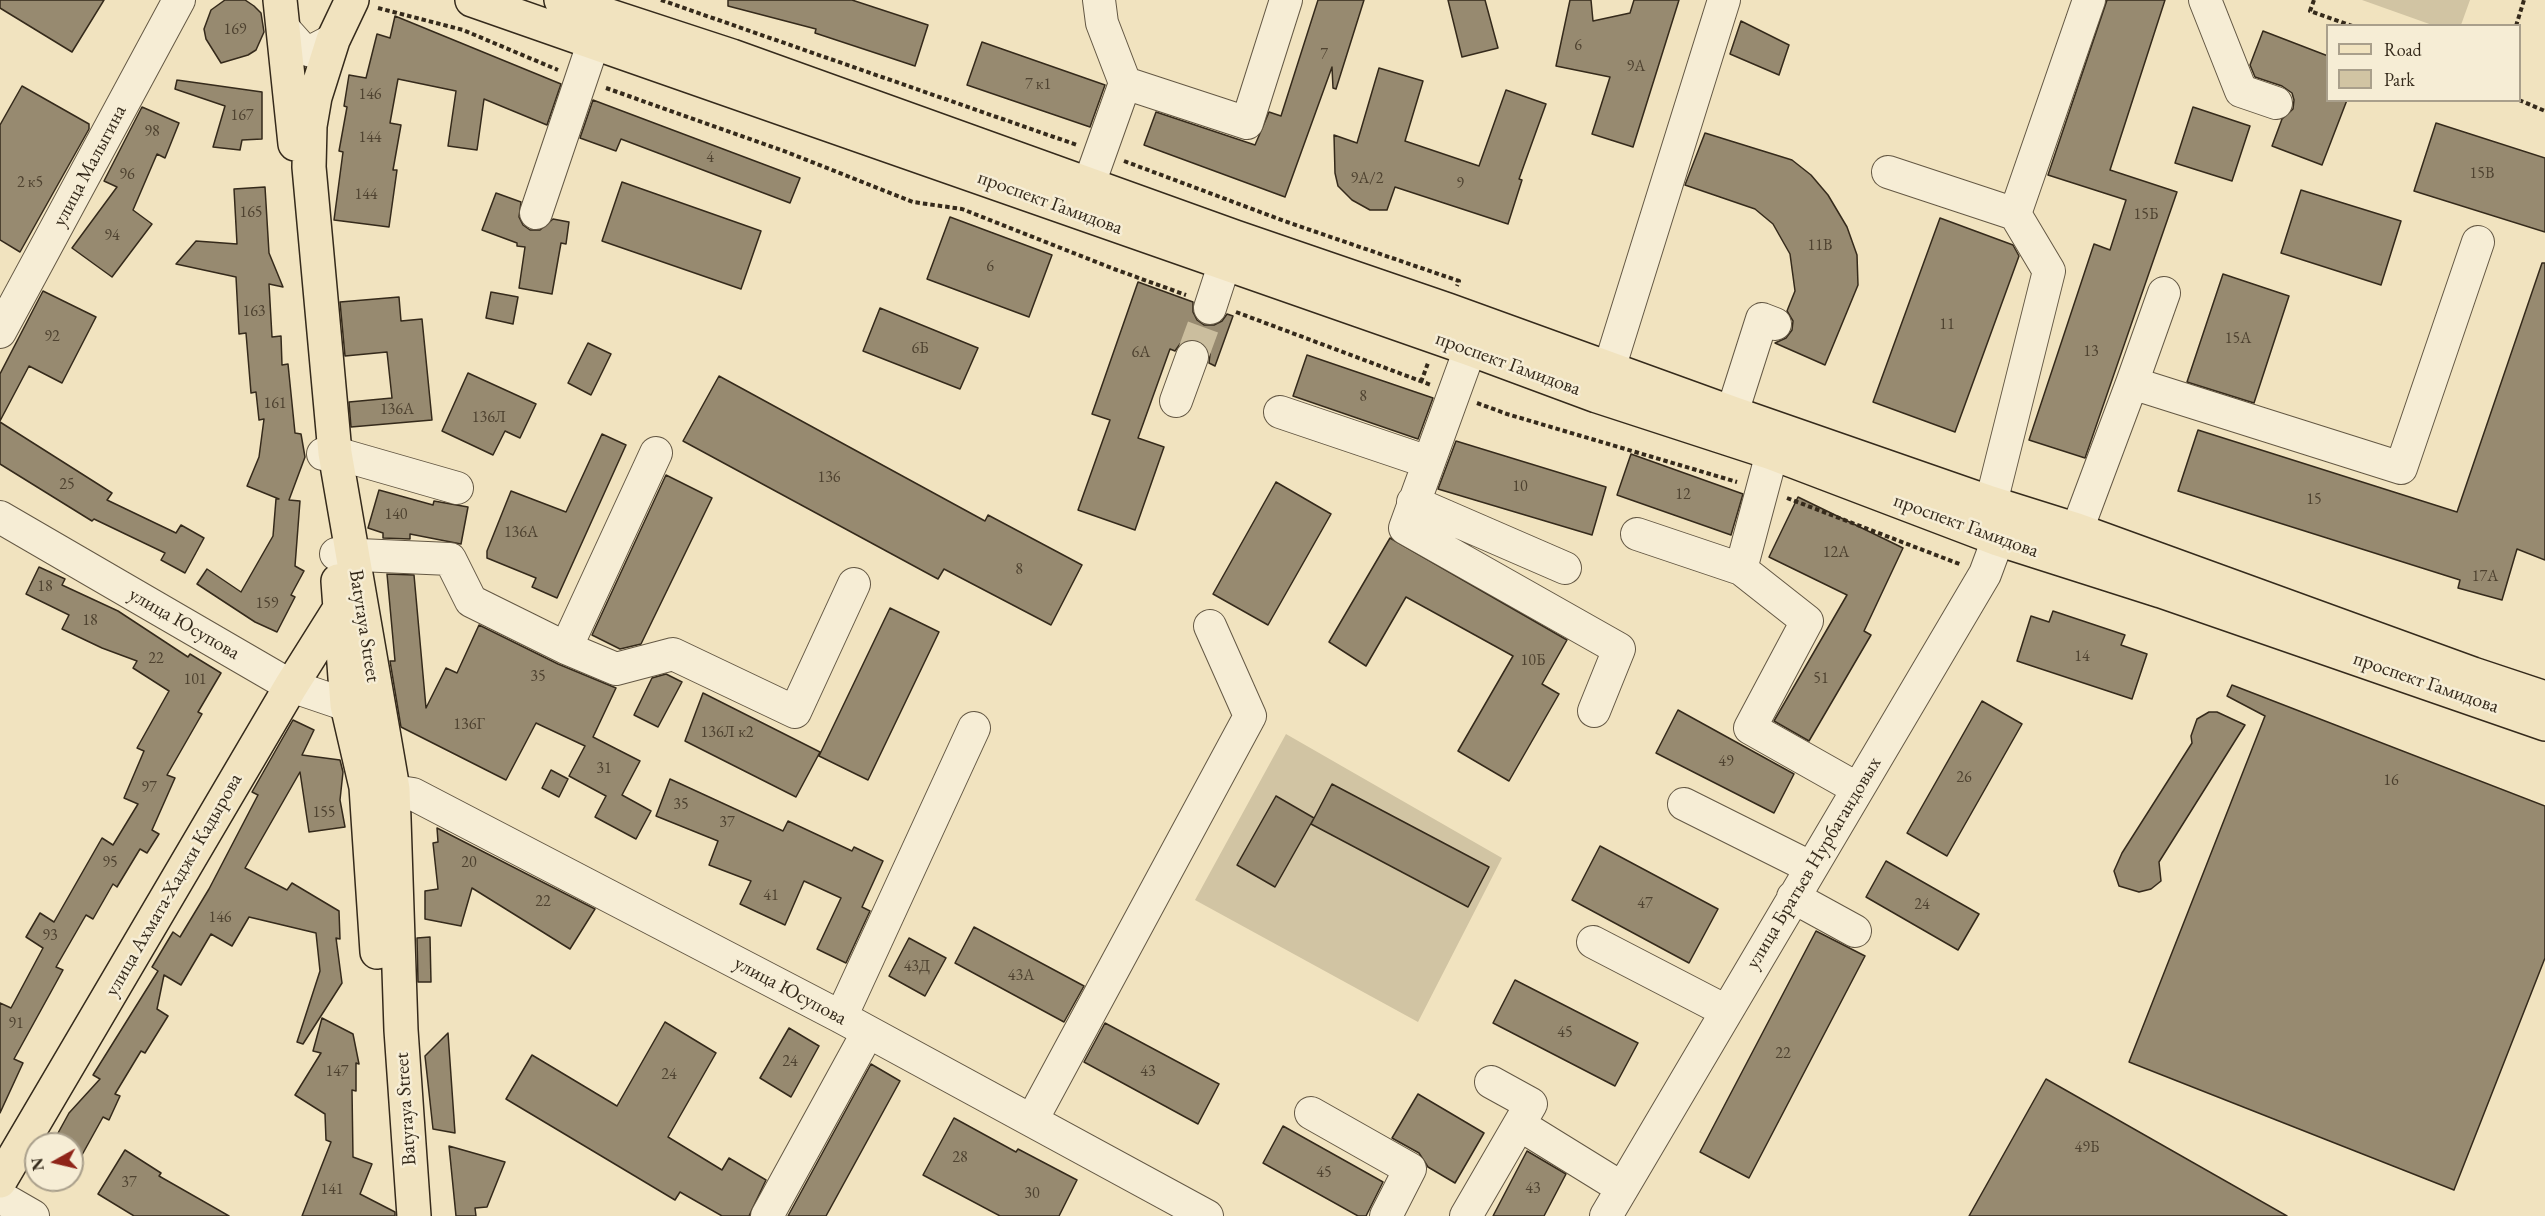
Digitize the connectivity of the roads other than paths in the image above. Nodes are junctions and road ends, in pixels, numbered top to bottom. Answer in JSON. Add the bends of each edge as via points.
{"nodes":[{"id":1,"x":179,"y":0,"type":"edge"},
{"id":2,"x":472,"y":0,"type":"edge"},
{"id":3,"x":561,"y":0,"type":"edge"},
{"id":4,"x":1099,"y":0,"type":"edge"},
{"id":5,"x":1286,"y":0,"type":"edge"},
{"id":6,"x":1724,"y":0,"type":"edge"},
{"id":7,"x":2089,"y":0,"type":"edge"},
{"id":8,"x":2205,"y":0,"type":"edge"},
{"id":9,"x":367,"y":5,"type":"edge"},
{"id":10,"x":282,"y":14,"type":"edge"},
{"id":11,"x":333,"y":40,"type":"junction"},
{"id":12,"x":593,"y":44,"type":"junction"},
{"id":13,"x":732,"y":56,"type":"junction"},
{"id":14,"x":1125,"y":83,"type":"junction"},
{"id":15,"x":723,"y":86,"type":"junction"},
{"id":16,"x":2276,"y":103,"type":"dead end"},
{"id":17,"x":1887,"y":172,"type":"dead end"},
{"id":18,"x":1089,"y":184,"type":"junction"},
{"id":19,"x":536,"y":213,"type":"dead end"},
{"id":20,"x":2015,"y":214,"type":"junction"},
{"id":21,"x":2478,"y":242,"type":"dead end"},
{"id":22,"x":1224,"y":265,"type":"junction"},
{"id":23,"x":2164,"y":293,"type":"dead end"},
{"id":24,"x":1211,"y":306,"type":"tunnel mouth"},
{"id":25,"x":1775,"y":324,"type":"dead end"},
{"id":26,"x":0,"y":332,"type":"edge"},
{"id":27,"x":1470,"y":349,"type":"junction"},
{"id":28,"x":1192,"y":357,"type":"tunnel mouth"},
{"id":29,"x":1609,"y":369,"type":"junction"},
{"id":30,"x":2132,"y":383,"type":"junction"},
{"id":31,"x":1176,"y":401,"type":"dead end"},
{"id":32,"x":1280,"y":412,"type":"dead end"},
{"id":33,"x":1732,"y":413,"type":"junction"},
{"id":34,"x":656,"y":453,"type":"dead end"},
{"id":35,"x":1772,"y":453,"type":"junction"},
{"id":36,"x":329,"y":454,"type":"junction"},
{"id":37,"x":1428,"y":462,"type":"junction"},
{"id":38,"x":457,"y":488,"type":"dead end"},
{"id":39,"x":1413,"y":502,"type":"junction"},
{"id":40,"x":1991,"y":503,"type":"junction"},
{"id":41,"x":0,"y":517,"type":"edge"},
{"id":42,"x":2077,"y":530,"type":"junction"},
{"id":43,"x":1636,"y":534,"type":"dead end"},
{"id":44,"x":1998,"y":539,"type":"junction"},
{"id":45,"x":344,"y":555,"type":"junction"},
{"id":46,"x":1565,"y":568,"type":"dead end"},
{"id":47,"x":1741,"y":569,"type":"junction"},
{"id":48,"x":854,"y":584,"type":"dead end"},
{"id":49,"x":351,"y":607,"type":"junction"},
{"id":50,"x":1210,"y":626,"type":"dead end"},
{"id":51,"x":566,"y":648,"type":"junction"},
{"id":52,"x":291,"y":686,"type":"junction"},
{"id":53,"x":2545,"y":698,"type":"edge"},
{"id":54,"x":362,"y":703,"type":"junction"},
{"id":55,"x":1594,"y":711,"type":"dead end"},
{"id":56,"x":2545,"y":724,"type":"edge"},
{"id":57,"x":974,"y":728,"type":"dead end"},
{"id":58,"x":379,"y":788,"type":"junction"},
{"id":59,"x":1858,"y":789,"type":"junction"},
{"id":60,"x":1684,"y":804,"type":"dead end"},
{"id":61,"x":1810,"y":867,"type":"junction"},
{"id":62,"x":1793,"y":897,"type":"junction"},
{"id":63,"x":1855,"y":931,"type":"dead end"},
{"id":64,"x":1593,"y":942,"type":"dead end"},
{"id":65,"x":1726,"y":1011,"type":"junction"},
{"id":66,"x":841,"y":1017,"type":"junction"},
{"id":67,"x":868,"y":1032,"type":"junction"},
{"id":68,"x":1491,"y":1082,"type":"dead end"},
{"id":69,"x":1311,"y":1113,"type":"dead end"},
{"id":70,"x":1032,"y":1120,"type":"junction"},
{"id":71,"x":1521,"y":1125,"type":"junction"},
{"id":72,"x":0,"y":1181,"type":"edge"},
{"id":73,"x":1622,"y":1188,"type":"junction"},
{"id":74,"x":0,"y":1197,"type":"edge"},
{"id":75,"x":33,"y":1216,"type":"edge"},
{"id":76,"x":394,"y":1216,"type":"edge"},
{"id":77,"x":414,"y":1216,"type":"edge"},
{"id":78,"x":766,"y":1216,"type":"edge"},
{"id":79,"x":1207,"y":1216,"type":"edge"},
{"id":80,"x":1386,"y":1216,"type":"edge"},
{"id":81,"x":1467,"y":1216,"type":"edge"},
{"id":82,"x":1606,"y":1216,"type":"edge"}],
"edges":[{"from":1,"to":26,"type":"street","name":"улица Малыгина"},
{"from":2,"to":12,"type":"main road","name":"проспект Гамидова"},
{"from":3,"to":13,"type":"main road","name":"проспект Гамидова"},
{"from":4,"to":14,"type":"street","via":[[1102,23]]},
{"from":5,"to":14,"type":"street","via":[[1247,123]]},
{"from":6,"to":29,"type":"street"},
{"from":7,"to":20,"type":"street"},
{"from":8,"to":16,"type":"street","via":[[2241,91]]},
{"from":9,"to":11,"type":"main road","name":"Batyraya Street"},
{"from":10,"to":11,"type":"street","via":[[301,48],[312,51]]},
{"from":10,"to":36,"type":"main road","name":"Batyraya Street"},
{"from":11,"to":36,"type":"main road","name":"Batyraya Street","via":[[315,97],[309,167]]},
{"from":12,"to":15,"type":"main road","name":"проспект Гамидова"},
{"from":12,"to":19,"type":"street"},
{"from":13,"to":15,"type":"street"},
{"from":13,"to":18,"type":"main road","name":"проспект Гамидова"},
{"from":14,"to":18,"type":"street"},
{"from":15,"to":22,"type":"main road","name":"проспект Гамидова"},
{"from":17,"to":20,"type":"street"},
{"from":18,"to":29,"type":"main road","name":"проспект Гамидова"},
{"from":20,"to":40,"type":"street","via":[[2049,271]]},
{"from":21,"to":30,"type":"street","via":[[2400,468]]},
{"from":22,"to":24,"type":"street"},
{"from":22,"to":27,"type":"main road","name":"проспект Гамидова"},
{"from":23,"to":30,"type":"street"},
{"from":25,"to":33,"type":"street","via":[[1762,319]]},
{"from":27,"to":35,"type":"main road","name":"проспект Гамидова"},
{"from":27,"to":37,"type":"street"},
{"from":28,"to":31,"type":"street"},
{"from":29,"to":33,"type":"main road","name":"проспект Гамидова"},
{"from":30,"to":42,"type":"street"},
{"from":32,"to":37,"type":"street"},
{"from":33,"to":40,"type":"main road","name":"проспект Гамидова"},
{"from":34,"to":51,"type":"street"},
{"from":35,"to":44,"type":"main road","name":"проспект Гамидова"},
{"from":35,"to":47,"type":"street"},
{"from":36,"to":38,"type":"street"},
{"from":36,"to":45,"type":"main road","name":"Batyraya Street"},
{"from":37,"to":39,"type":"street"},
{"from":39,"to":46,"type":"street"},
{"from":39,"to":55,"type":"street","via":[[1405,528],[1619,650]]},
{"from":40,"to":42,"type":"main road","name":"проспект Гамидова"},
{"from":40,"to":44,"type":"street"},
{"from":41,"to":52,"type":"street","name":"улица Юсупова"},
{"from":42,"to":53,"type":"main road","name":"проспект Гамидова"},
{"from":43,"to":47,"type":"street"},
{"from":44,"to":56,"type":"main road","name":"проспект Гамидова"},
{"from":44,"to":59,"type":"street","name":"улица Братьев Нурбагандовых","via":[[1985,574]]},
{"from":45,"to":49,"type":"main road","name":"Batyraya Street","via":[[356,566]]},
{"from":45,"to":51,"type":"street","via":[[450,560],[471,601]]},
{"from":47,"to":59,"type":"street","via":[[1807,621],[1750,728]]},
{"from":48,"to":51,"type":"street","via":[[795,712],[674,654],[616,669]]},
{"from":49,"to":52,"type":"main road","name":"улица Ахмата-Хаджи Кадырова"},
{"from":49,"to":54,"type":"main road","name":"Batyraya Street"},
{"from":50,"to":70,"type":"street","via":[[1250,716]]},
{"from":52,"to":54,"type":"street","name":"улица Юсупова"},
{"from":52,"to":72,"type":"main road","name":"улица Ахмата-Хаджи Кадырова"},
{"from":54,"to":58,"type":"main road","name":"Batyraya Street"},
{"from":57,"to":66,"type":"street"},
{"from":58,"to":66,"type":"street","name":"улица Юсупова","via":[[413,794]]},
{"from":58,"to":76,"type":"main road","name":"Batyraya Street"},
{"from":58,"to":77,"type":"main road","name":"Batyraya Street"},
{"from":59,"to":61,"type":"street","name":"улица Братьев Нурбагандовых"},
{"from":60,"to":61,"type":"street"},
{"from":61,"to":62,"type":"street","name":"улица Братьев Нурбагандовых"},
{"from":62,"to":63,"type":"street"},
{"from":62,"to":65,"type":"street","name":"улица Братьев Нурбагандовых"},
{"from":64,"to":65,"type":"street"},
{"from":65,"to":73,"type":"street","name":"улица Братьев Нурбагандовых"},
{"from":66,"to":67,"type":"street","name":"улица Юсупова"},
{"from":67,"to":70,"type":"street","name":"улица Юсупова"},
{"from":67,"to":78,"type":"street"},
{"from":68,"to":71,"type":"street","via":[[1531,1104]]},
{"from":69,"to":80,"type":"street","via":[[1410,1170]]},
{"from":70,"to":79,"type":"street","name":"улица Юсупова"},
{"from":71,"to":73,"type":"street"},
{"from":71,"to":81,"type":"street"},
{"from":73,"to":82,"type":"street","name":"улица Братьев Нурбагандовых"},
{"from":74,"to":75,"type":"street"}]}
